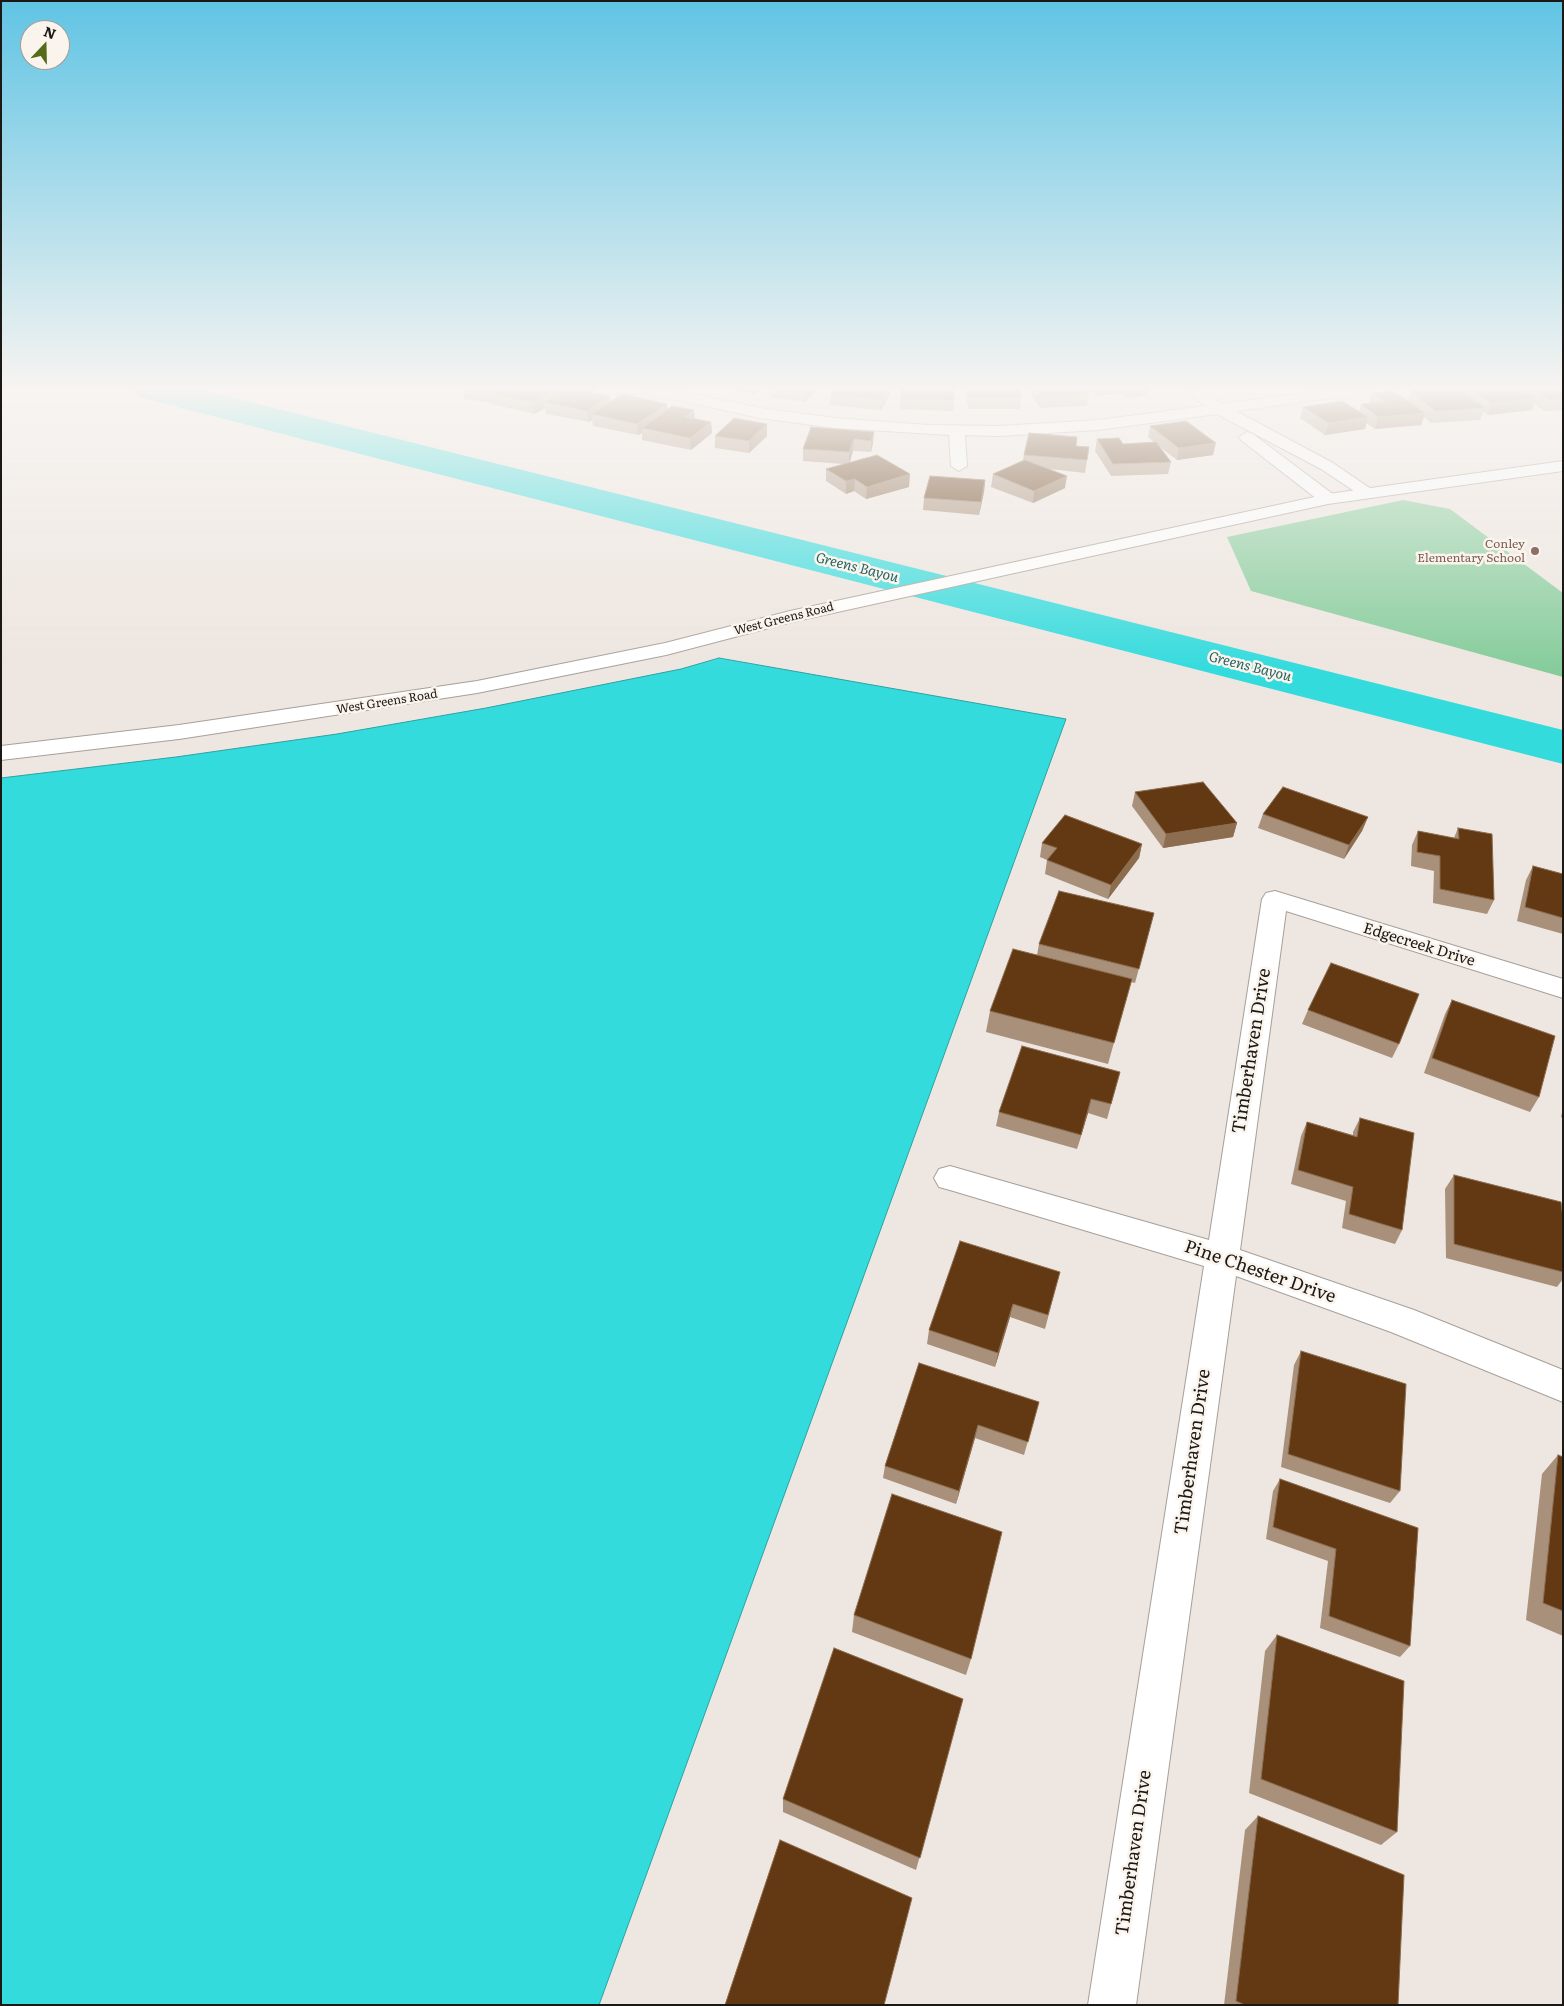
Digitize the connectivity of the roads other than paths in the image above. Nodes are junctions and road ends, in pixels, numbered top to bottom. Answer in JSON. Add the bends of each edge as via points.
{"nodes":[{"id":1,"x":1305,"y":483,"type":"edge"},
{"id":2,"x":1353,"y":483,"type":"edge"},
{"id":3,"x":1444,"y":483,"type":"edge"},
{"id":4,"x":1369,"y":493,"type":"junction"},
{"id":5,"x":1328,"y":500,"type":"junction"},
{"id":6,"x":1,"y":753,"type":"edge"},
{"id":7,"x":1275,"y":899,"type":"joint"},
{"id":8,"x":1563,"y":989,"type":"edge"},
{"id":9,"x":950,"y":1178,"type":"dead end"},
{"id":10,"x":1221,"y":1256,"type":"junction"},
{"id":11,"x":1563,"y":1386,"type":"edge"},
{"id":12,"x":1112,"y":2005,"type":"edge"}],
"edges":[{"from":1,"to":5,"type":"street"},
{"from":2,"to":4,"type":"street"},
{"from":3,"to":4,"type":"street","name":"West Greens Road"},
{"from":4,"to":5,"type":"street","name":"West Greens Road"},
{"from":5,"to":6,"type":"street","name":"West Greens Road","via":[[790,617],[666,649],[478,686],[179,732]]},
{"from":7,"to":8,"type":"street","name":"Edgecreek Drive"},
{"from":7,"to":10,"type":"street","name":"Timberhaven Drive"},
{"from":9,"to":10,"type":"street","name":"Pine Chester Drive"},
{"from":10,"to":11,"type":"street","name":"Pine Chester Drive","via":[[1402,1321]]},
{"from":10,"to":12,"type":"street","name":"Timberhaven Drive"}]}
